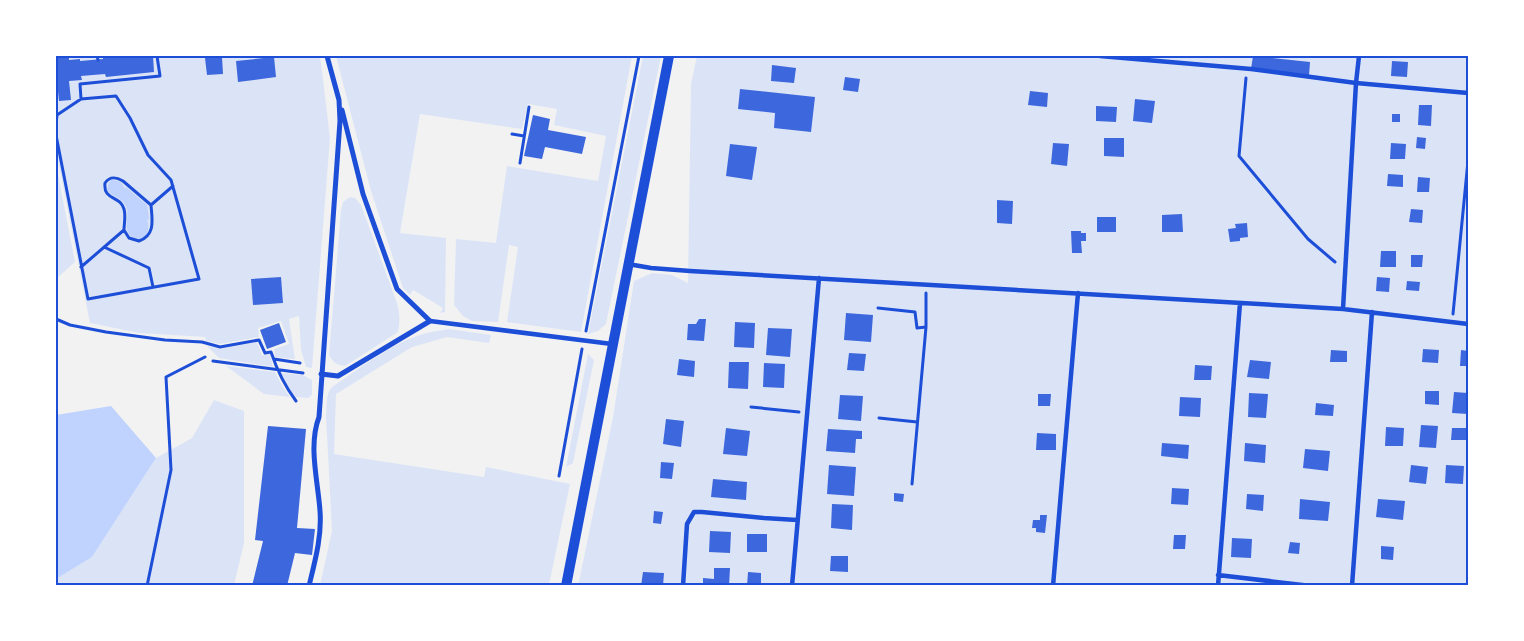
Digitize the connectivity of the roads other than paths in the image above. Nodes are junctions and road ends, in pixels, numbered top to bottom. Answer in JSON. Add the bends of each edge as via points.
{"nodes":[{"id":1,"x":327,"y":56,"type":"edge"},
{"id":2,"x":669,"y":56,"type":"edge"},
{"id":3,"x":1100,"y":56,"type":"edge"},
{"id":4,"x":1359,"y":56,"type":"edge"},
{"id":5,"x":1356,"y":83,"type":"junction"},
{"id":6,"x":1468,"y":93,"type":"edge"},
{"id":7,"x":339,"y":100,"type":"junction"},
{"id":8,"x":628,"y":264,"type":"junction"},
{"id":9,"x":819,"y":278,"type":"junction"},
{"id":10,"x":1078,"y":293,"type":"junction"},
{"id":11,"x":1240,"y":303,"type":"junction"},
{"id":12,"x":1343,"y":309,"type":"junction"},
{"id":13,"x":1372,"y":312,"type":"junction"},
{"id":14,"x":430,"y":321,"type":"junction"},
{"id":15,"x":1468,"y":324,"type":"edge"},
{"id":16,"x":612,"y":344,"type":"junction"},
{"id":17,"x":321,"y":374,"type":"junction"},
{"id":18,"x":797,"y":520,"type":"junction"},
{"id":19,"x":1218,"y":575,"type":"junction"},
{"id":20,"x":309,"y":585,"type":"edge"},
{"id":21,"x":566,"y":585,"type":"edge"},
{"id":22,"x":683,"y":585,"type":"edge"},
{"id":23,"x":792,"y":585,"type":"edge"},
{"id":24,"x":1053,"y":585,"type":"edge"},
{"id":25,"x":1218,"y":585,"type":"edge"},
{"id":26,"x":1311,"y":585,"type":"edge"},
{"id":27,"x":1352,"y":585,"type":"edge"}],
"edges":[{"from":1,"to":7,"type":"street"},
{"from":2,"to":8,"type":"street"},
{"from":3,"to":5,"type":"lane"},
{"from":4,"to":5,"type":"lane"},
{"from":5,"to":6,"type":"lane"},
{"from":5,"to":12,"type":"lane"},
{"from":7,"to":14,"type":"street","via":[[363,194],[397,289]]},
{"from":7,"to":17,"type":"street"},
{"from":8,"to":9,"type":"lane"},
{"from":8,"to":16,"type":"street"},
{"from":9,"to":10,"type":"lane"},
{"from":9,"to":18,"type":"lane"},
{"from":10,"to":11,"type":"lane"},
{"from":10,"to":24,"type":"lane"},
{"from":11,"to":12,"type":"lane"},
{"from":11,"to":19,"type":"lane"},
{"from":12,"to":13,"type":"lane"},
{"from":13,"to":15,"type":"lane"},
{"from":13,"to":27,"type":"lane"},
{"from":14,"to":16,"type":"lane"},
{"from":14,"to":17,"type":"street","via":[[338,376]]},
{"from":16,"to":21,"type":"street"},
{"from":17,"to":20,"type":"street","via":[[315,442],[320,532]]},
{"from":18,"to":22,"type":"lane","via":[[694,512],[687,524]]},
{"from":18,"to":23,"type":"lane"},
{"from":19,"to":25,"type":"lane"},
{"from":19,"to":26,"type":"lane"}]}
